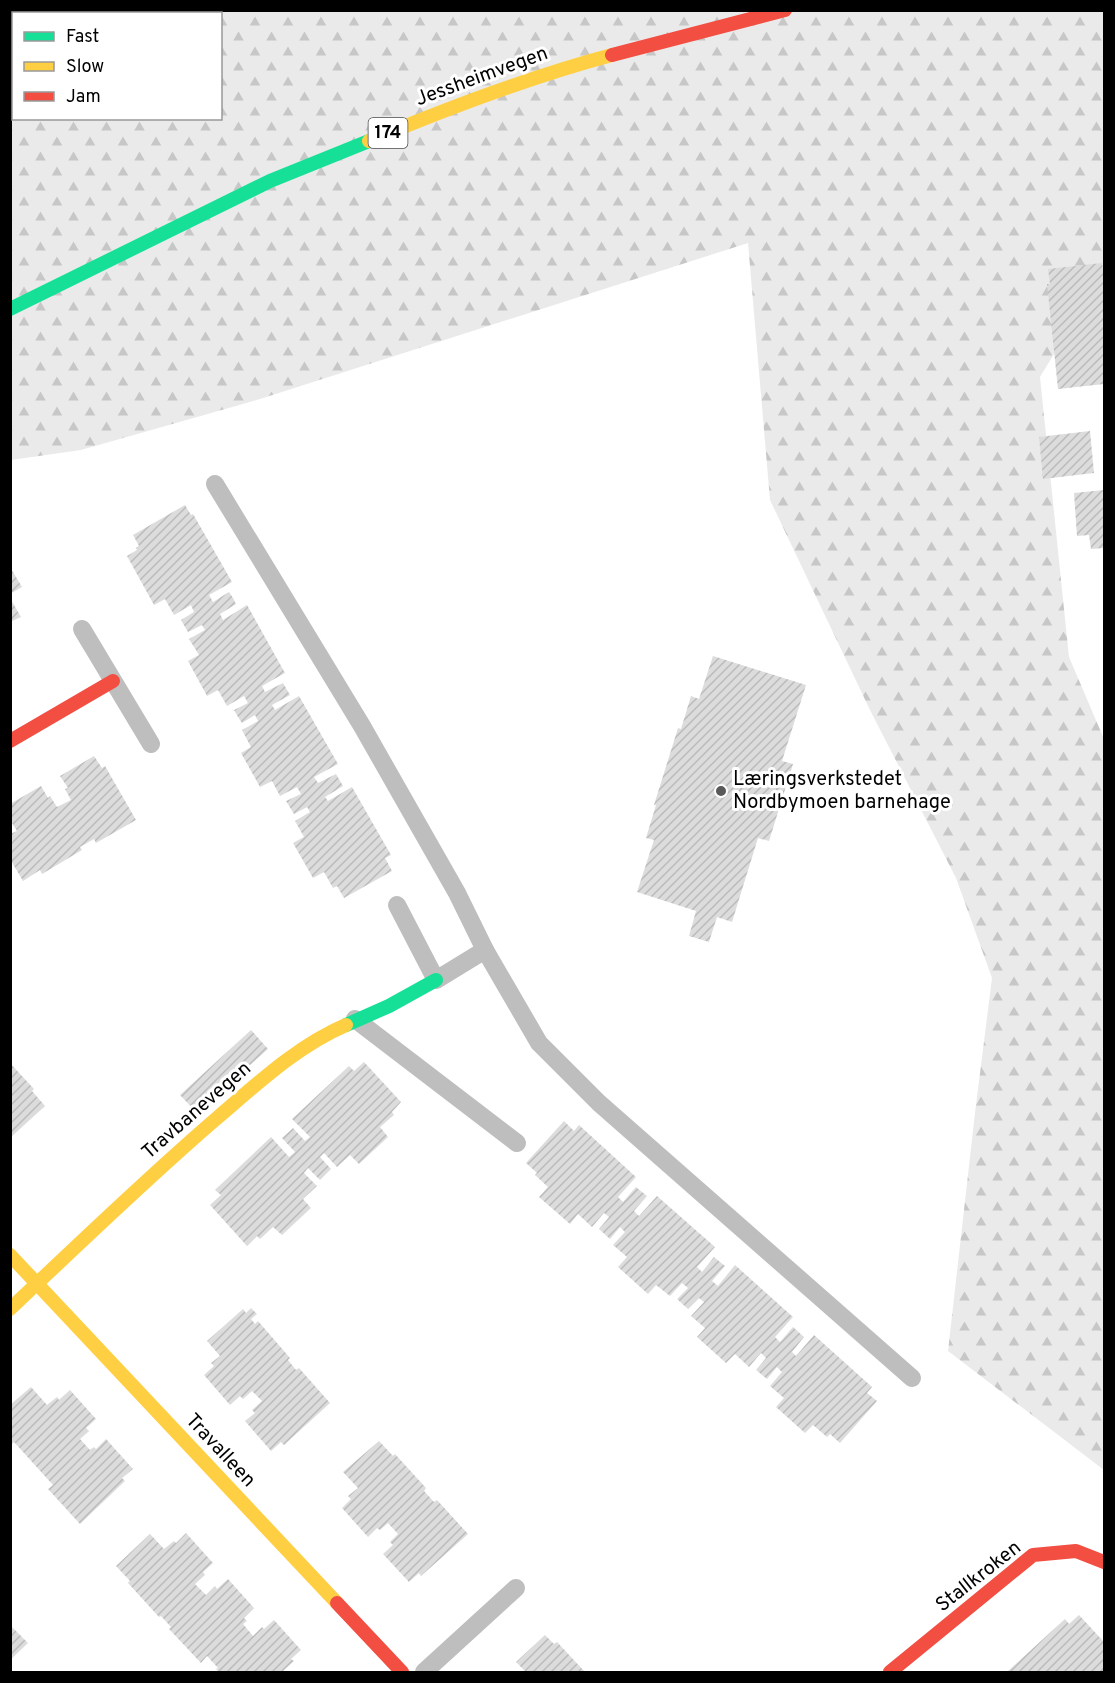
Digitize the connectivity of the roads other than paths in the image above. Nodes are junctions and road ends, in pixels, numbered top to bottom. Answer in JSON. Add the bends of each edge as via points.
{"nodes":[{"id":1,"x":785,"y":10,"type":"edge"},
{"id":2,"x":10,"y":309,"type":"edge"},
{"id":3,"x":215,"y":483,"type":"dead end"},
{"id":4,"x":82,"y":629,"type":"dead end"},
{"id":5,"x":113,"y":681,"type":"junction"},
{"id":6,"x":10,"y":741,"type":"edge"},
{"id":7,"x":151,"y":744,"type":"dead end"},
{"id":8,"x":397,"y":905,"type":"dead end"},
{"id":9,"x":486,"y":950,"type":"junction"},
{"id":10,"x":436,"y":980,"type":"junction"},
{"id":11,"x":355,"y":1019,"type":"junction"},
{"id":12,"x":517,"y":1143,"type":"dead end"},
{"id":13,"x":10,"y":1255,"type":"edge"},
{"id":14,"x":37,"y":1284,"type":"junction"},
{"id":15,"x":10,"y":1309,"type":"edge"},
{"id":16,"x":912,"y":1378,"type":"dead end"},
{"id":17,"x":1104,"y":1562,"type":"edge"},
{"id":18,"x":516,"y":1588,"type":"dead end"},
{"id":19,"x":402,"y":1672,"type":"edge"},
{"id":20,"x":424,"y":1672,"type":"edge"},
{"id":21,"x":890,"y":1672,"type":"edge"}],
"edges":[{"from":1,"to":2,"type":"street","name":"Jessheimvegen","number":"174","via":[[568,67],[443,110],[270,181]]},
{"from":3,"to":9,"type":"lane","via":[[373,746]]},
{"from":4,"to":5,"type":"lane"},
{"from":5,"to":6,"type":"street"},
{"from":5,"to":7,"type":"lane"},
{"from":8,"to":10,"type":"lane"},
{"from":9,"to":10,"type":"lane"},
{"from":9,"to":16,"type":"lane","via":[[538,1043],[608,1111]]},
{"from":10,"to":11,"type":"street","name":"Travbanevegen","via":[[389,1006]]},
{"from":11,"to":12,"type":"lane"},
{"from":11,"to":14,"type":"street","name":"Travbanevegen","via":[[290,1058],[250,1090],[163,1165]]},
{"from":13,"to":14,"type":"street","name":"Travalleen"},
{"from":14,"to":15,"type":"street","name":"Travbanevegen"},
{"from":14,"to":19,"type":"street","name":"Travalleen"},
{"from":17,"to":21,"type":"street","name":"Stallkroken","via":[[1076,1551],[1033,1556]]},
{"from":18,"to":20,"type":"lane"}]}
